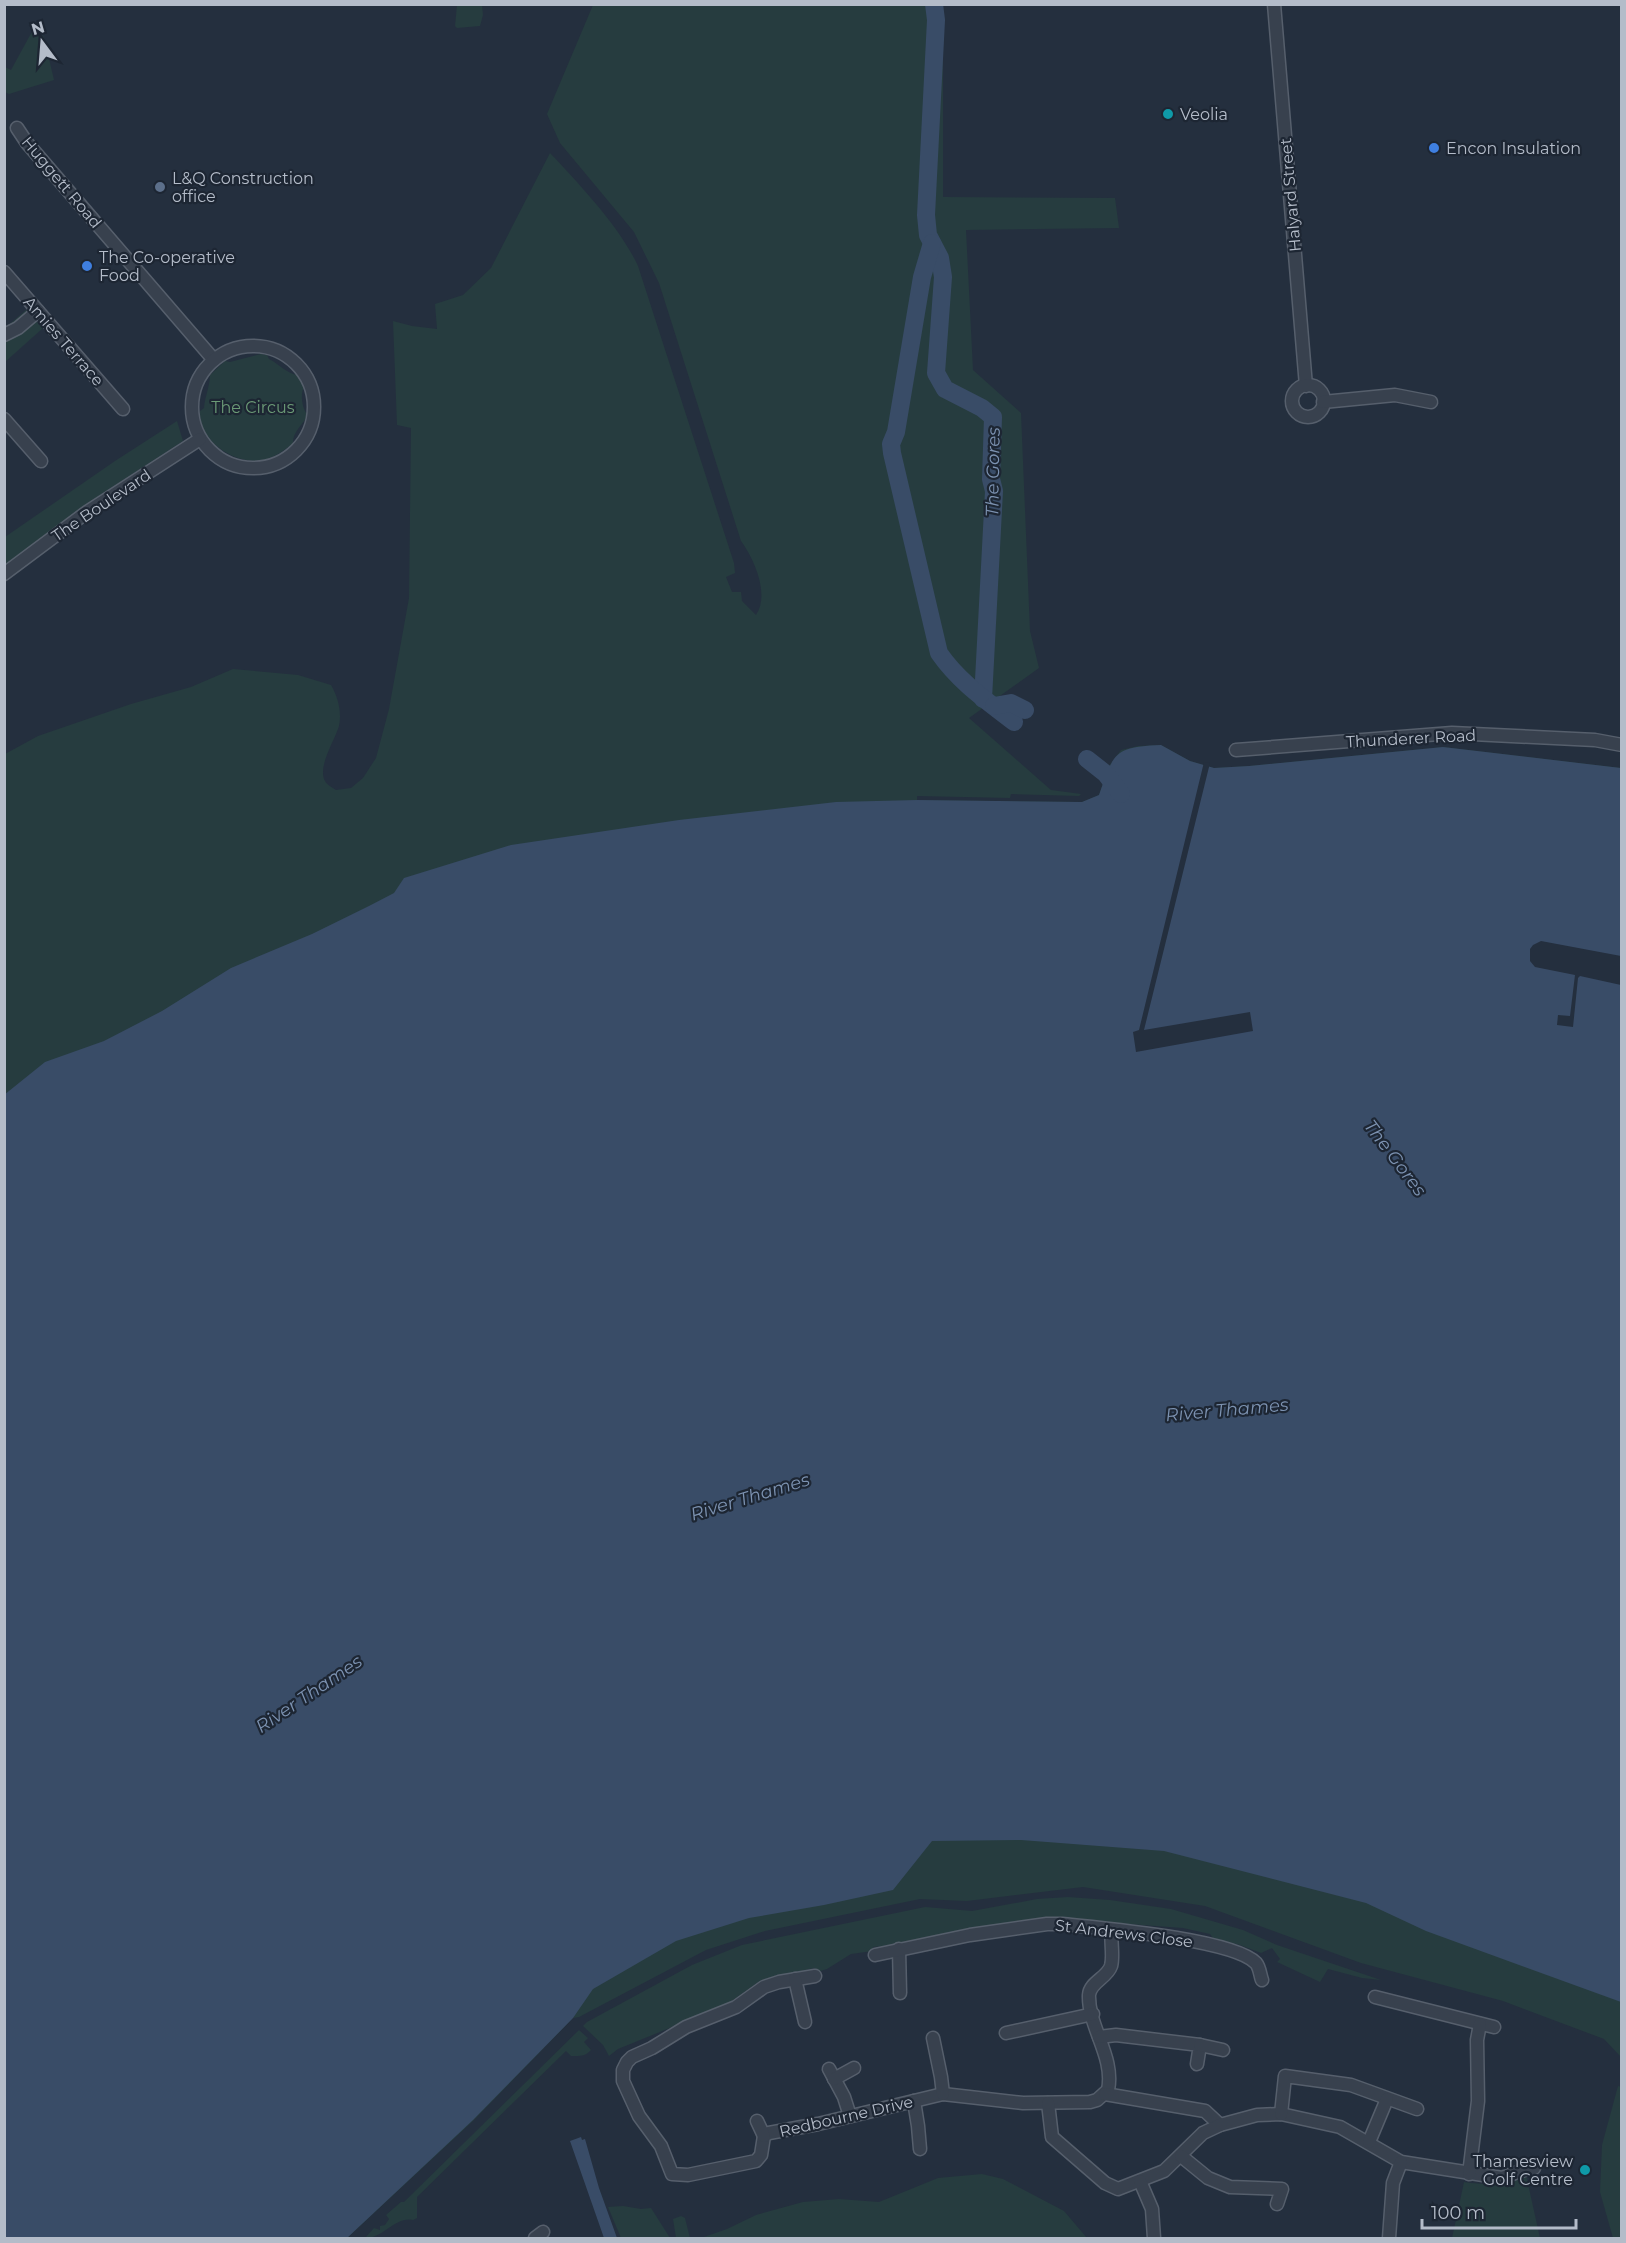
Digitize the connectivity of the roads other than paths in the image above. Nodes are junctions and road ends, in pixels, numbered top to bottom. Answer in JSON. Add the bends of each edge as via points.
{"nodes":[{"id":1,"x":1274,"y":4,"type":"edge"},
{"id":2,"x":17,"y":128,"type":"dead end"},
{"id":3,"x":4,"y":272,"type":"edge"},
{"id":4,"x":38,"y":310,"type":"junction"},
{"id":5,"x":4,"y":335,"type":"edge"},
{"id":6,"x":213,"y":360,"type":"junction"},
{"id":7,"x":1306,"y":386,"type":"junction"},
{"id":8,"x":1323,"y":402,"type":"junction"},
{"id":9,"x":1431,"y":402,"type":"dead end"},
{"id":10,"x":123,"y":410,"type":"dead end"},
{"id":11,"x":4,"y":419,"type":"edge"},
{"id":12,"x":200,"y":439,"type":"junction"},
{"id":13,"x":41,"y":461,"type":"dead end"},
{"id":14,"x":4,"y":574,"type":"edge"},
{"id":15,"x":1622,"y":745,"type":"edge"},
{"id":16,"x":1236,"y":750,"type":"dead end"},
{"id":17,"x":1112,"y":1930,"type":"junction"},
{"id":18,"x":899,"y":1949,"type":"junction"},
{"id":19,"x":876,"y":1955,"type":"dead end"},
{"id":20,"x":815,"y":1976,"type":"dead end"},
{"id":21,"x":795,"y":1979,"type":"junction"},
{"id":22,"x":1262,"y":1980,"type":"dead end"},
{"id":23,"x":900,"y":1994,"type":"dead end"},
{"id":24,"x":1375,"y":1997,"type":"dead end"},
{"id":25,"x":1093,"y":2014,"type":"junction"},
{"id":26,"x":805,"y":2022,"type":"dead end"},
{"id":27,"x":1480,"y":2024,"type":"junction"},
{"id":28,"x":1494,"y":2028,"type":"dead end"},
{"id":29,"x":1006,"y":2033,"type":"dead end"},
{"id":30,"x":1100,"y":2037,"type":"junction"},
{"id":31,"x":933,"y":2038,"type":"dead end"},
{"id":32,"x":1200,"y":2045,"type":"junction"},
{"id":33,"x":1223,"y":2050,"type":"dead end"},
{"id":34,"x":1197,"y":2064,"type":"dead end"},
{"id":35,"x":854,"y":2068,"type":"dead end"},
{"id":36,"x":943,"y":2094,"type":"junction"},
{"id":37,"x":1105,"y":2094,"type":"junction"},
{"id":38,"x":1387,"y":2099,"type":"junction"},
{"id":39,"x":914,"y":2101,"type":"junction"},
{"id":40,"x":1048,"y":2103,"type":"junction"},
{"id":41,"x":1417,"y":2109,"type":"dead end"},
{"id":42,"x":1281,"y":2114,"type":"junction"},
{"id":43,"x":850,"y":2116,"type":"junction"},
{"id":44,"x":758,"y":2121,"type":"dead end"},
{"id":45,"x":1220,"y":2125,"type":"junction"},
{"id":46,"x":764,"y":2136,"type":"junction"},
{"id":47,"x":1369,"y":2142,"type":"junction"},
{"id":48,"x":920,"y":2150,"type":"dead end"},
{"id":49,"x":1181,"y":2156,"type":"junction"},
{"id":50,"x":1401,"y":2162,"type":"junction"},
{"id":51,"x":1534,"y":2168,"type":"dead end"},
{"id":52,"x":1469,"y":2174,"type":"junction"},
{"id":53,"x":1140,"y":2181,"type":"junction"},
{"id":54,"x":1277,"y":2204,"type":"dead end"},
{"id":55,"x":1154,"y":2238,"type":"edge"},
{"id":56,"x":1389,"y":2238,"type":"edge"}],
"edges":[{"from":1,"to":7,"type":"street","name":"Halyard Street"},
{"from":2,"to":6,"type":"street","name":"Huggett Road"},
{"from":3,"to":4,"type":"street","name":"Amies Terrace"},
{"from":4,"to":5,"type":"street"},
{"from":4,"to":10,"type":"street","name":"Amies Terrace"},
{"from":6,"to":12,"type":"street","via":[[194,388],[191,406]]},
{"from":6,"to":12,"type":"street","via":[[246,346],[282,352],[307,378],[314,397],[314,418],[308,436],[295,453],[262,468],[227,463]]},
{"from":7,"to":8,"type":"street","via":[[1320,392]]},
{"from":7,"to":8,"type":"street","via":[[1294,393],[1295,411],[1308,422]]},
{"from":8,"to":9,"type":"street","via":[[1395,395]]},
{"from":11,"to":13,"type":"street"},
{"from":12,"to":14,"type":"street","name":"The Boulevard","via":[[87,512]]},
{"from":15,"to":16,"type":"street","name":"Thunderer Road","via":[[1595,740],[1452,733]]},
{"from":17,"to":18,"type":"street","name":"St Andrews Close","via":[[1047,1924]]},
{"from":17,"to":22,"type":"street","name":"St Andrews Close","via":[[1198,1941],[1235,1951],[1255,1963]]},
{"from":17,"to":25,"type":"street","via":[[1111,1966],[1089,1993]]},
{"from":18,"to":19,"type":"street","name":"St Andrews Close"},
{"from":18,"to":23,"type":"street"},
{"from":20,"to":21,"type":"street","name":"Redbourne Drive"},
{"from":21,"to":26,"type":"street"},
{"from":21,"to":46,"type":"street","name":"Redbourne Drive","via":[[764,1987],[736,2007],[686,2027],[632,2058],[623,2070],[623,2081],[636,2110],[661,2146],[674,2175],[756,2161]]},
{"from":24,"to":27,"type":"street"},
{"from":25,"to":29,"type":"street"},
{"from":25,"to":30,"type":"street"},
{"from":27,"to":28,"type":"street"},
{"from":27,"to":52,"type":"street","via":[[1478,2101]]},
{"from":30,"to":32,"type":"street","via":[[1116,2034]]},
{"from":30,"to":37,"type":"street","via":[[1109,2074]]},
{"from":31,"to":36,"type":"street"},
{"from":32,"to":33,"type":"street"},
{"from":32,"to":34,"type":"street"},
{"from":35,"to":43,"type":"street","via":[[832,2074]]},
{"from":36,"to":39,"type":"street","name":"Redbourne Drive"},
{"from":36,"to":40,"type":"street","name":"Redbourne Drive"},
{"from":37,"to":40,"type":"street","name":"Redbourne Drive","via":[[1090,2102]]},
{"from":37,"to":45,"type":"street","via":[[1205,2111]]},
{"from":38,"to":41,"type":"street"},
{"from":38,"to":42,"type":"street","via":[[1351,2085],[1286,2076]]},
{"from":38,"to":47,"type":"street"},
{"from":39,"to":43,"type":"street","name":"Redbourne Drive"},
{"from":39,"to":48,"type":"street"},
{"from":40,"to":53,"type":"street","via":[[1052,2137],[1105,2183],[1118,2189]]},
{"from":42,"to":45,"type":"street","via":[[1257,2115]]},
{"from":42,"to":47,"type":"street","via":[[1340,2127]]},
{"from":43,"to":46,"type":"street","name":"Redbourne Drive"},
{"from":44,"to":46,"type":"street"},
{"from":45,"to":49,"type":"street","via":[[1203,2133]]},
{"from":47,"to":50,"type":"street"},
{"from":49,"to":53,"type":"street","via":[[1164,2171]]},
{"from":49,"to":54,"type":"street","via":[[1208,2178],[1230,2187],[1282,2189]]},
{"from":50,"to":52,"type":"street"},
{"from":50,"to":56,"type":"street","via":[[1393,2183]]},
{"from":51,"to":52,"type":"street","via":[[1502,2178]]},
{"from":53,"to":55,"type":"street","via":[[1152,2209]]}]}
